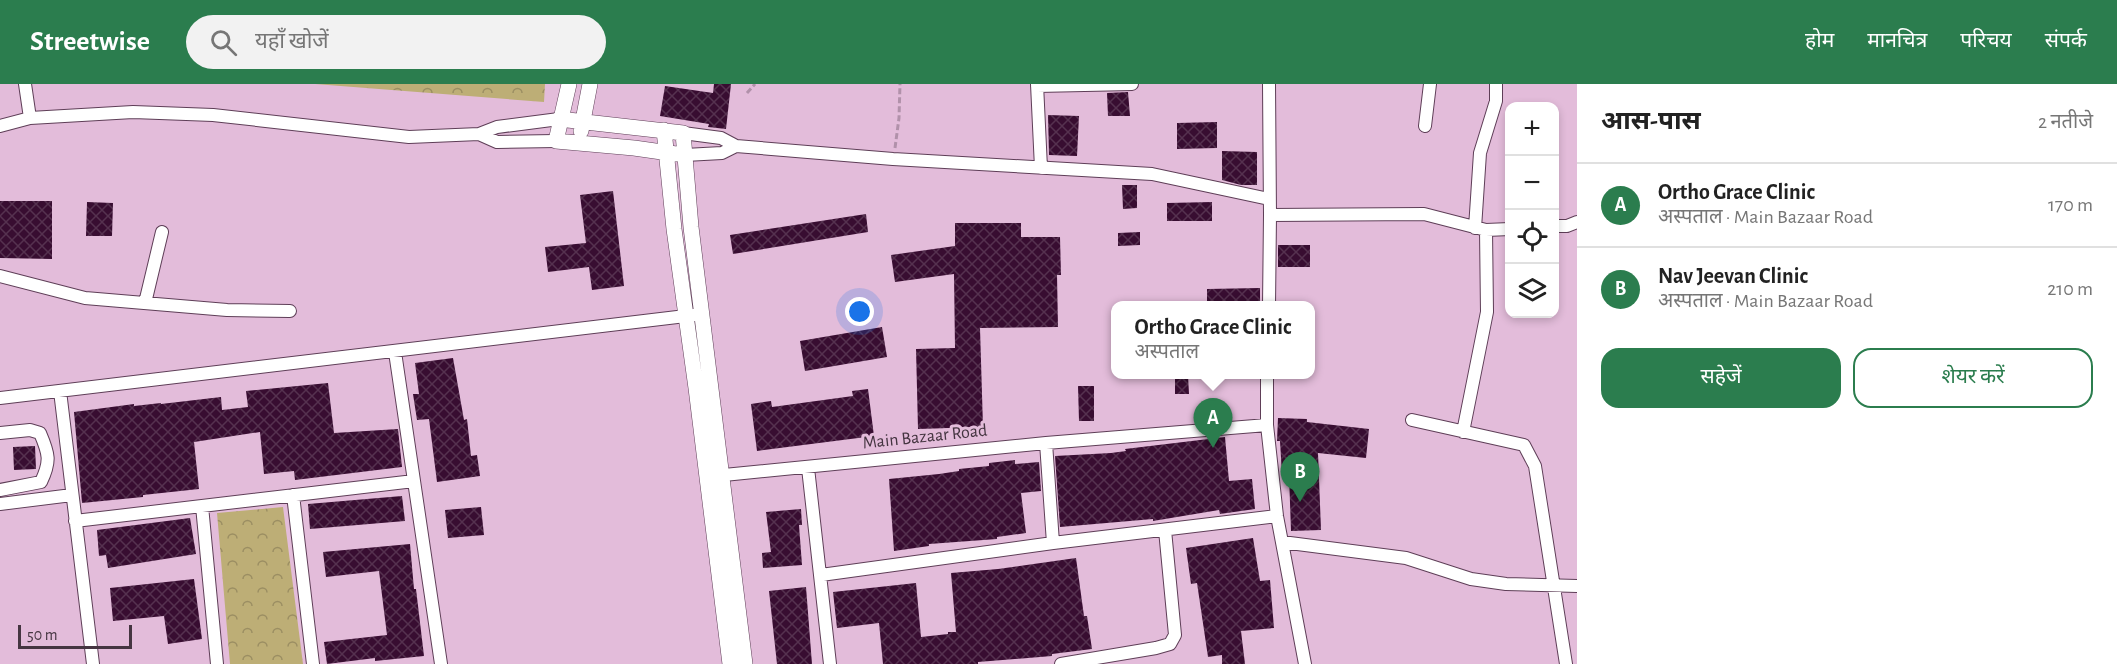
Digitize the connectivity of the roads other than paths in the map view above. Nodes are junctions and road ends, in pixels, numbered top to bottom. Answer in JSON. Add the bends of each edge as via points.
{"nodes":[{"id":1,"x":25,"y":84,"type":"edge"},
{"id":2,"x":569,"y":84,"type":"edge"},
{"id":3,"x":590,"y":84,"type":"edge"},
{"id":4,"x":1132,"y":84,"type":"edge"},
{"id":5,"x":1269,"y":84,"type":"edge"},
{"id":6,"x":1430,"y":84,"type":"edge"},
{"id":7,"x":1496,"y":84,"type":"edge"},
{"id":8,"x":1037,"y":85,"type":"edge"},
{"id":9,"x":1093,"y":85,"type":"edge"},
{"id":10,"x":30,"y":118,"type":"junction"},
{"id":11,"x":559,"y":119,"type":"junction"},
{"id":12,"x":583,"y":121,"type":"junction"},
{"id":13,"x":0,"y":126,"type":"edge"},
{"id":14,"x":1425,"y":126,"type":"dead end"},
{"id":15,"x":664,"y":130,"type":"junction"},
{"id":16,"x":683,"y":133,"type":"junction"},
{"id":17,"x":479,"y":134,"type":"junction"},
{"id":18,"x":556,"y":141,"type":"junction"},
{"id":19,"x":578,"y":141,"type":"junction"},
{"id":20,"x":736,"y":146,"type":"junction"},
{"id":21,"x":667,"y":153,"type":"junction"},
{"id":22,"x":685,"y":155,"type":"junction"},
{"id":23,"x":1041,"y":168,"type":"junction"},
{"id":24,"x":1269,"y":199,"type":"junction"},
{"id":25,"x":1270,"y":215,"type":"junction"},
{"id":26,"x":1577,"y":222,"type":"edge"},
{"id":27,"x":1559,"y":226,"type":"edge"},
{"id":28,"x":1481,"y":229,"type":"junction"},
{"id":29,"x":1505,"y":229,"type":"edge"},
{"id":30,"x":162,"y":232,"type":"dead end"},
{"id":31,"x":0,"y":276,"type":"edge"},
{"id":32,"x":1269,"y":301,"type":"edge"},
{"id":33,"x":145,"y":303,"type":"junction"},
{"id":34,"x":290,"y":310,"type":"dead end"},
{"id":35,"x":694,"y":315,"type":"junction"},
{"id":36,"x":395,"y":352,"type":"junction"},
{"id":37,"x":1268,"y":379,"type":"edge"},
{"id":38,"x":60,"y":391,"type":"junction"},
{"id":39,"x":0,"y":398,"type":"edge"},
{"id":40,"x":1412,"y":420,"type":"dead end"},
{"id":41,"x":1266,"y":425,"type":"junction"},
{"id":42,"x":1463,"y":432,"type":"junction"},
{"id":43,"x":0,"y":433,"type":"edge"},
{"id":44,"x":1046,"y":443,"type":"junction"},
{"id":45,"x":808,"y":468,"type":"junction"},
{"id":46,"x":714,"y":476,"type":"junction"},
{"id":47,"x":414,"y":481,"type":"junction"},
{"id":48,"x":0,"y":490,"type":"edge"},
{"id":49,"x":72,"y":495,"type":"junction"},
{"id":50,"x":293,"y":495,"type":"junction"},
{"id":51,"x":0,"y":504,"type":"edge"},
{"id":52,"x":202,"y":506,"type":"junction"},
{"id":53,"x":1277,"y":516,"type":"junction"},
{"id":54,"x":75,"y":521,"type":"junction"},
{"id":55,"x":1165,"y":530,"type":"junction"},
{"id":56,"x":1282,"y":542,"type":"junction"},
{"id":57,"x":1053,"y":543,"type":"junction"},
{"id":58,"x":821,"y":574,"type":"junction"},
{"id":59,"x":1555,"y":585,"type":"junction"},
{"id":60,"x":1577,"y":586,"type":"edge"},
{"id":61,"x":93,"y":664,"type":"edge"},
{"id":62,"x":217,"y":664,"type":"edge"},
{"id":63,"x":313,"y":664,"type":"edge"},
{"id":64,"x":441,"y":664,"type":"edge"},
{"id":65,"x":730,"y":664,"type":"edge"},
{"id":66,"x":745,"y":664,"type":"edge"},
{"id":67,"x":830,"y":664,"type":"edge"},
{"id":68,"x":1061,"y":664,"type":"edge"},
{"id":69,"x":1305,"y":664,"type":"edge"},
{"id":70,"x":1566,"y":664,"type":"edge"}],
"edges":[{"from":1,"to":10,"type":"street"},
{"from":2,"to":11,"type":"street"},
{"from":3,"to":12,"type":"street"},
{"from":4,"to":9,"type":"street"},
{"from":5,"to":24,"type":"street"},
{"from":6,"to":14,"type":"street"},
{"from":7,"to":28,"type":"street","via":[[1496,101],[1480,153]]},
{"from":8,"to":9,"type":"street"},
{"from":8,"to":23,"type":"street"},
{"from":10,"to":13,"type":"street"},
{"from":10,"to":17,"type":"street","via":[[134,112],[213,115],[409,137]]},
{"from":11,"to":12,"type":"street"},
{"from":11,"to":17,"type":"street","via":[[497,127]]},
{"from":11,"to":18,"type":"street"},
{"from":12,"to":15,"type":"street"},
{"from":12,"to":19,"type":"street"},
{"from":15,"to":16,"type":"street"},
{"from":15,"to":21,"type":"street"},
{"from":16,"to":20,"type":"street","via":[[721,138]]},
{"from":16,"to":22,"type":"street"},
{"from":17,"to":18,"type":"street","via":[[497,142]]},
{"from":18,"to":19,"type":"street"},
{"from":19,"to":21,"type":"street"},
{"from":20,"to":22,"type":"street","via":[[722,153]]},
{"from":20,"to":23,"type":"street"},
{"from":21,"to":22,"type":"street"},
{"from":21,"to":35,"type":"street","via":[[674,229]]},
{"from":22,"to":35,"type":"street"},
{"from":23,"to":24,"type":"street","via":[[1152,174]]},
{"from":24,"to":25,"type":"street"},
{"from":25,"to":28,"type":"street","via":[[1424,214]]},
{"from":25,"to":32,"type":"street"},
{"from":26,"to":27,"type":"street"},
{"from":28,"to":29,"type":"street"},
{"from":28,"to":42,"type":"street","via":[[1487,312]]},
{"from":30,"to":33,"type":"street"},
{"from":31,"to":33,"type":"street","via":[[85,298]]},
{"from":33,"to":34,"type":"street","via":[[227,310]]},
{"from":35,"to":36,"type":"street"},
{"from":35,"to":46,"type":"street"},
{"from":36,"to":38,"type":"street"},
{"from":36,"to":47,"type":"street"},
{"from":37,"to":41,"type":"street"},
{"from":38,"to":39,"type":"street"},
{"from":38,"to":49,"type":"street"},
{"from":40,"to":42,"type":"street"},
{"from":41,"to":44,"type":"street","name":"Main Bazaar Road"},
{"from":41,"to":53,"type":"street"},
{"from":42,"to":59,"type":"street","via":[[1524,445],[1535,466]]},
{"from":43,"to":48,"type":"street","via":[[40,433],[49,465],[41,482]]},
{"from":44,"to":45,"type":"street","name":"Main Bazaar Road"},
{"from":44,"to":57,"type":"street"},
{"from":45,"to":46,"type":"street","name":"Main Bazaar Road"},
{"from":45,"to":58,"type":"street"},
{"from":46,"to":65,"type":"street"},
{"from":46,"to":66,"type":"street"},
{"from":47,"to":50,"type":"street"},
{"from":47,"to":64,"type":"street"},
{"from":49,"to":51,"type":"street"},
{"from":49,"to":54,"type":"street"},
{"from":50,"to":52,"type":"street"},
{"from":50,"to":63,"type":"street"},
{"from":52,"to":54,"type":"street"},
{"from":52,"to":62,"type":"street"},
{"from":53,"to":55,"type":"street"},
{"from":53,"to":56,"type":"street"},
{"from":54,"to":61,"type":"street"},
{"from":55,"to":57,"type":"street"},
{"from":55,"to":68,"type":"street","via":[[1175,635],[1170,644]]},
{"from":56,"to":59,"type":"street","via":[[1406,558],[1471,579]]},
{"from":56,"to":69,"type":"street"},
{"from":57,"to":58,"type":"street"},
{"from":58,"to":67,"type":"street"},
{"from":59,"to":60,"type":"street"},
{"from":59,"to":70,"type":"street"}]}
